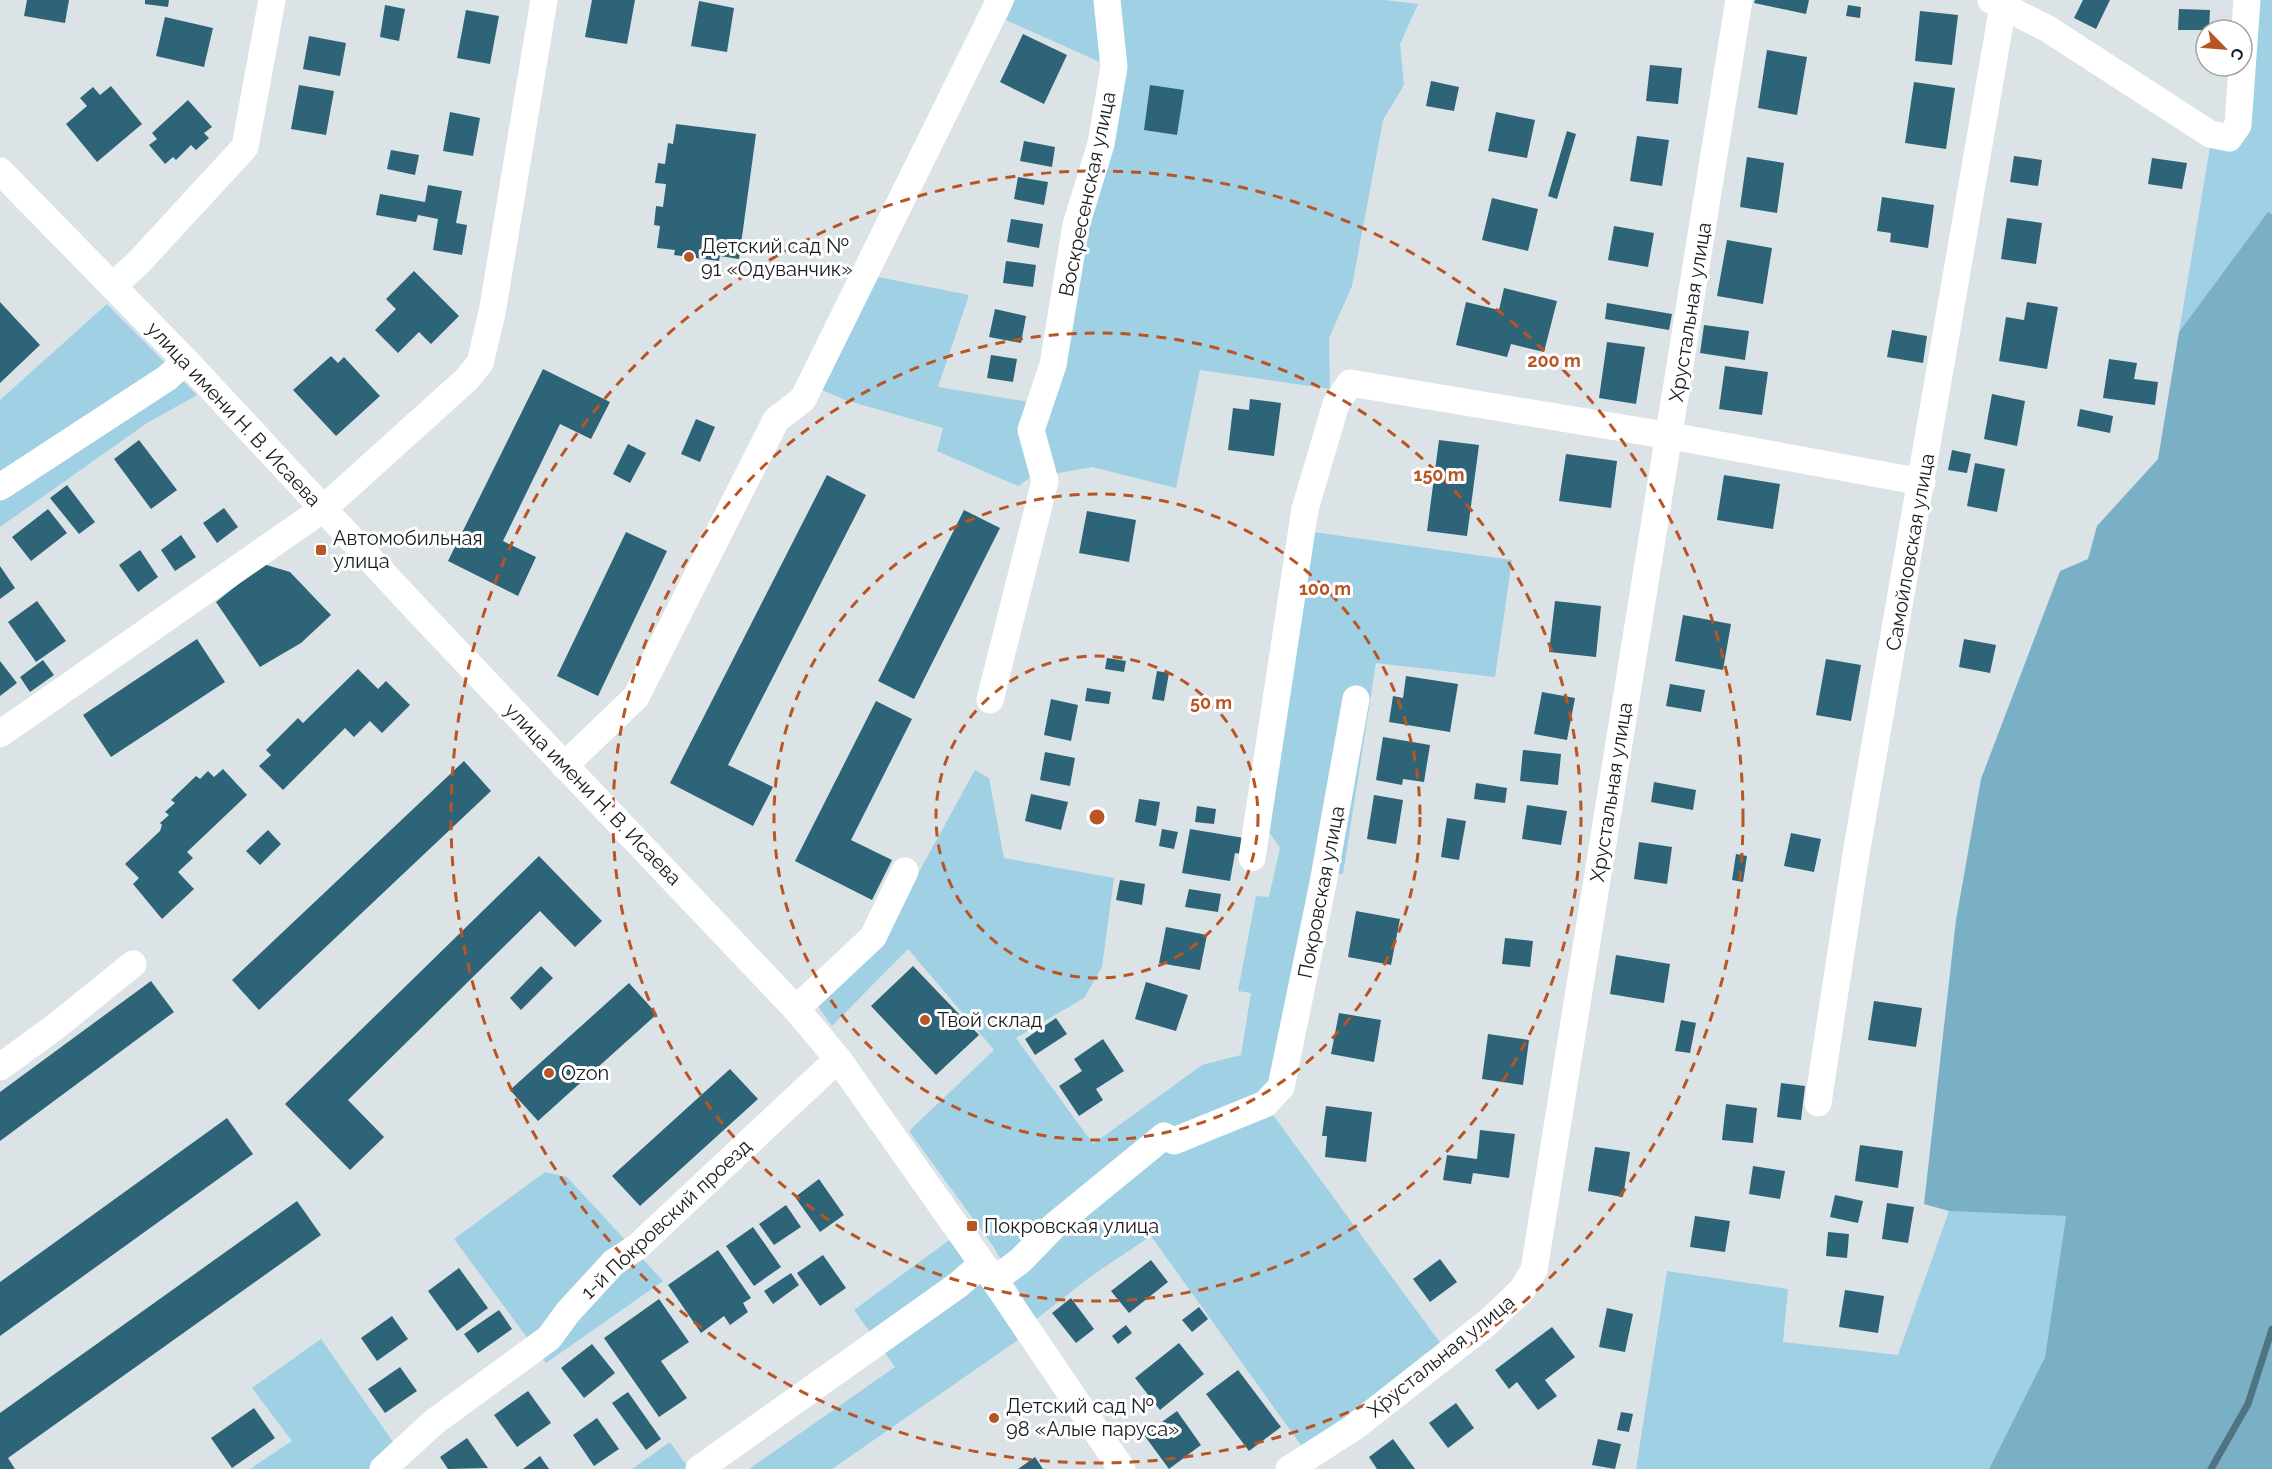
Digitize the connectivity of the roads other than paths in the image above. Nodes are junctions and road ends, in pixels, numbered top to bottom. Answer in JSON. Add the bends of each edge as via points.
{"nodes":[{"id":1,"x":272,"y":0,"type":"edge"},
{"id":2,"x":544,"y":0,"type":"edge"},
{"id":3,"x":1000,"y":0,"type":"edge"},
{"id":4,"x":1107,"y":0,"type":"edge"},
{"id":5,"x":1739,"y":0,"type":"edge"},
{"id":6,"x":2247,"y":0,"type":"edge"},
{"id":7,"x":1999,"y":2,"type":"edge"},
{"id":8,"x":0,"y":171,"type":"edge"},
{"id":9,"x":113,"y":285,"type":"junction"},
{"id":10,"x":186,"y":361,"type":"junction"},
{"id":11,"x":1671,"y":436,"type":"junction"},
{"id":12,"x":1922,"y":482,"type":"junction"},
{"id":13,"x":0,"y":487,"type":"edge"},
{"id":14,"x":323,"y":509,"type":"junction"},
{"id":15,"x":1356,"y":699,"type":"dead end"},
{"id":16,"x":990,"y":700,"type":"dead end"},
{"id":17,"x":0,"y":734,"type":"edge"},
{"id":18,"x":564,"y":766,"type":"junction"},
{"id":19,"x":1252,"y":858,"type":"dead end"},
{"id":20,"x":905,"y":871,"type":"dead end"},
{"id":21,"x":134,"y":964,"type":"dead end"},
{"id":22,"x":796,"y":1009,"type":"junction"},
{"id":23,"x":838,"y":1059,"type":"junction"},
{"id":24,"x":0,"y":1067,"type":"edge"},
{"id":25,"x":1818,"y":1103,"type":"dead end"},
{"id":26,"x":988,"y":1272,"type":"junction"},
{"id":27,"x":383,"y":1469,"type":"edge"},
{"id":28,"x":699,"y":1469,"type":"edge"},
{"id":29,"x":1122,"y":1469,"type":"edge"},
{"id":30,"x":1289,"y":1469,"type":"edge"}],
"edges":[{"from":1,"to":9,"type":"street","via":[[245,147]]},
{"from":2,"to":14,"type":"street","via":[[492,313],[480,363]]},
{"from":3,"to":18,"type":"street","via":[[803,399],[776,420],[636,697]]},
{"from":4,"to":16,"type":"street","name":"Воскресенская улица","via":[[1114,67],[1101,144],[1076,225],[1053,365],[1031,430],[1045,481]]},
{"from":5,"to":11,"type":"street","name":"Хрустальная улица"},
{"from":6,"to":7,"type":"street","via":[[2238,125],[2229,138],[2210,134],[2049,29]]},
{"from":7,"to":12,"type":"street","name":"Самойловская улица"},
{"from":8,"to":9,"type":"street","name":"улица имени Н. В. Исаева"},
{"from":9,"to":10,"type":"street","name":"улица имени Н. В. Исаева"},
{"from":10,"to":13,"type":"street"},
{"from":10,"to":14,"type":"street","name":"улица имени Н. В. Исаева"},
{"from":11,"to":12,"type":"street"},
{"from":11,"to":19,"type":"street","via":[[1350,383],[1336,404],[1305,509]]},
{"from":11,"to":30,"type":"street","name":"Хрустальная улица","via":[[1534,1270],[1522,1290],[1487,1323],[1353,1428]]},
{"from":12,"to":25,"type":"street","name":"Самойловская улица","via":[[1856,854]]},
{"from":14,"to":17,"type":"street"},
{"from":14,"to":18,"type":"street","name":"улица имени Н. В. Исаева"},
{"from":15,"to":26,"type":"street","name":"Покровская улица","via":[[1281,1087],[1265,1104],[1174,1141],[1164,1136],[1054,1226],[1020,1261]]},
{"from":18,"to":22,"type":"street","name":"улица имени Н. В. Исаева"},
{"from":20,"to":22,"type":"street","via":[[873,937]]},
{"from":21,"to":24,"type":"street"},
{"from":22,"to":23,"type":"street","name":"улица имени Н. В. Исаева"},
{"from":23,"to":26,"type":"street","name":"улица имени Н. В. Исаева"},
{"from":23,"to":27,"type":"street","name":"1-й Покровский проезд","via":[[637,1247],[614,1262],[567,1312],[549,1338],[434,1422]]},
{"from":26,"to":28,"type":"street","name":"Покровская улица","via":[[958,1285]]},
{"from":26,"to":29,"type":"street","name":"улица имени Н. В. Исаева"}]}
